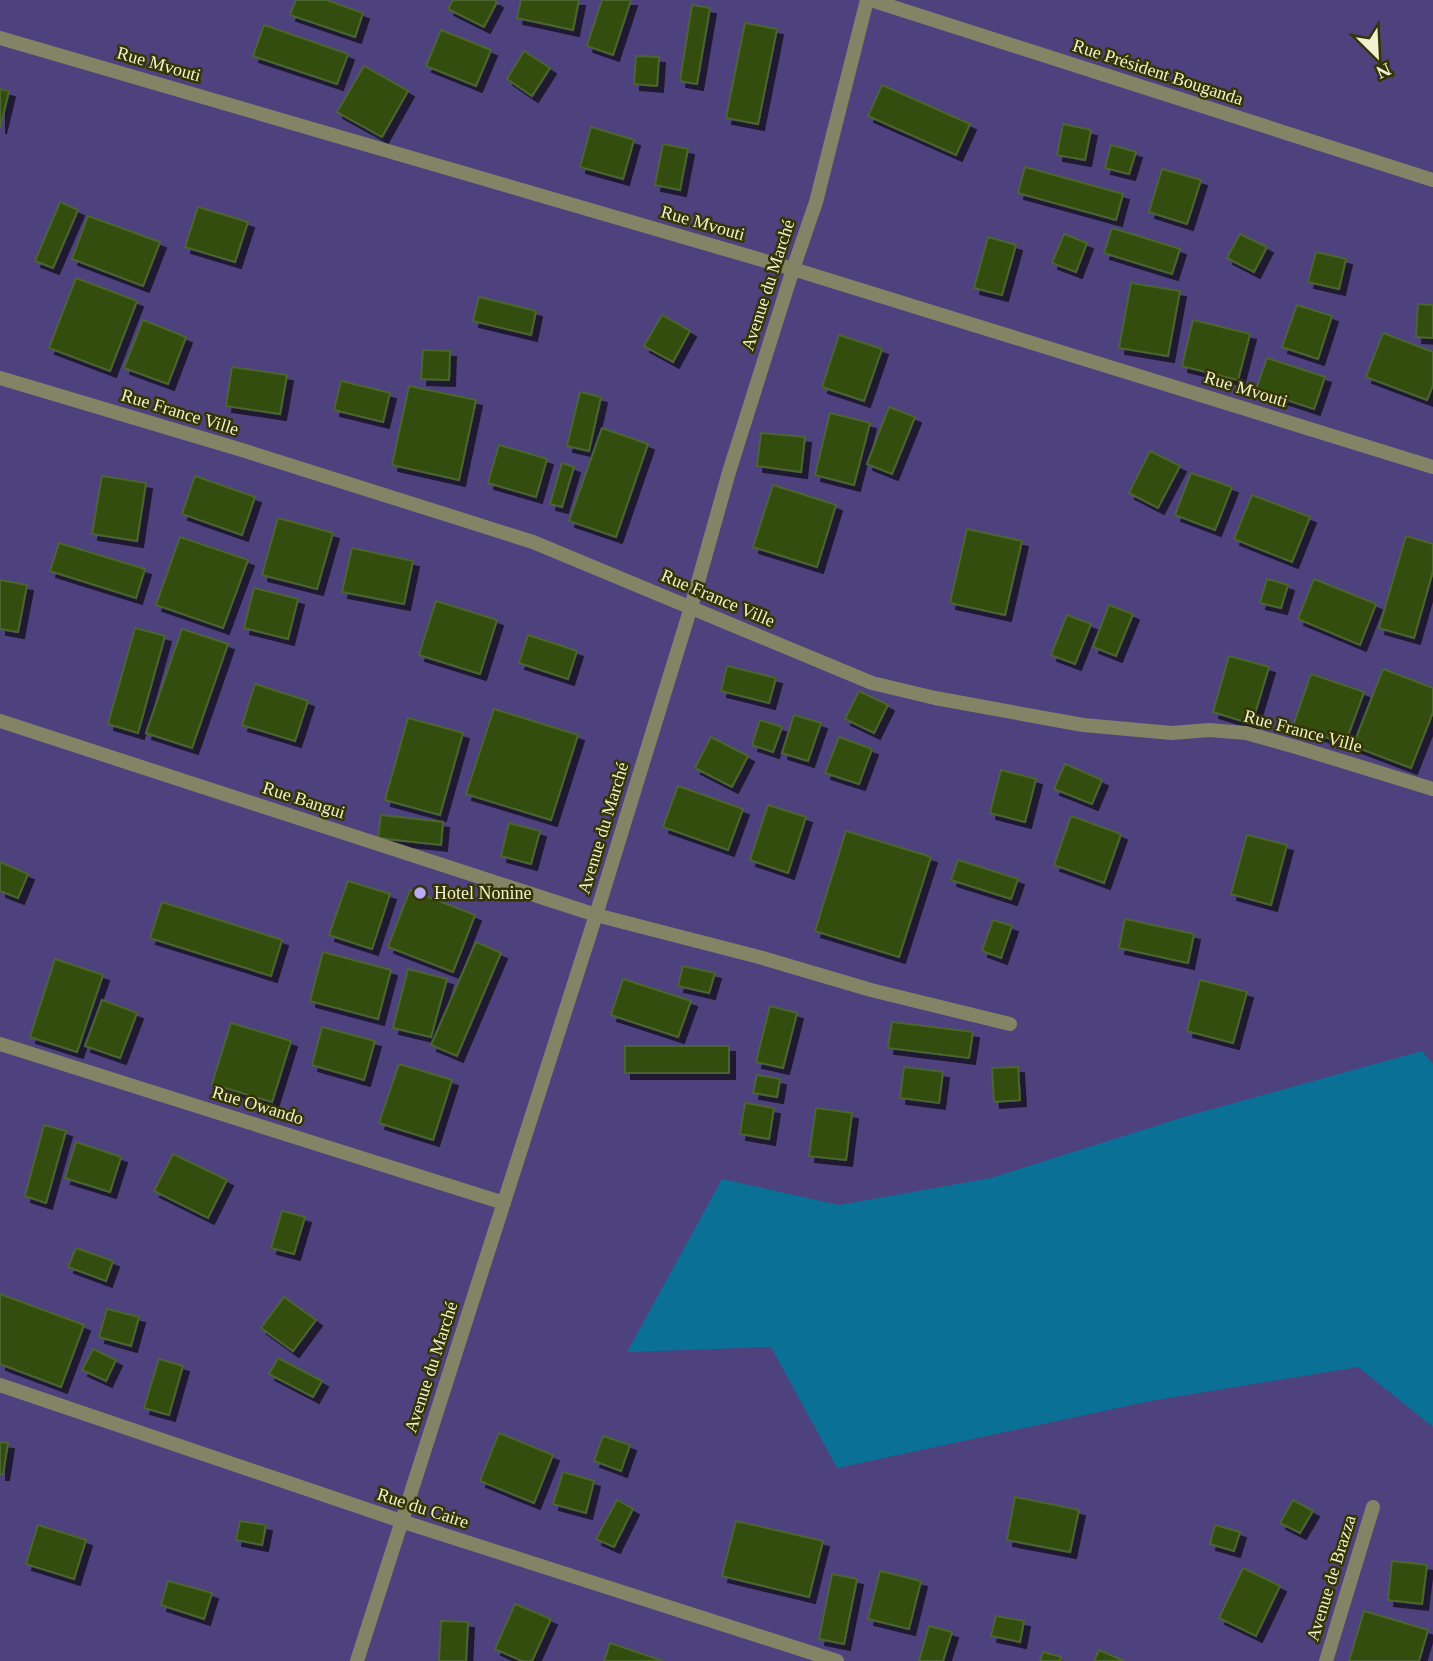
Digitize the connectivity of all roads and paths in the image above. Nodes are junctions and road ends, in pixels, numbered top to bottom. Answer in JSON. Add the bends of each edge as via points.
{"nodes":[{"id":1,"x":869,"y":0,"type":"edge"},
{"id":2,"x":0,"y":38,"type":"edge"},
{"id":3,"x":1433,"y":180,"type":"edge"},
{"id":4,"x":793,"y":269,"type":"junction"},
{"id":5,"x":0,"y":378,"type":"edge"},
{"id":6,"x":1433,"y":467,"type":"edge"},
{"id":7,"x":691,"y":607,"type":"junction"},
{"id":8,"x":0,"y":721,"type":"edge"},
{"id":9,"x":1433,"y":789,"type":"edge"},
{"id":10,"x":596,"y":915,"type":"junction"},
{"id":11,"x":1010,"y":1024,"type":"dead end"},
{"id":12,"x":0,"y":1044,"type":"edge"},
{"id":13,"x":504,"y":1203,"type":"junction"},
{"id":14,"x":0,"y":1385,"type":"edge"},
{"id":15,"x":1373,"y":1507,"type":"dead end"},
{"id":16,"x":401,"y":1521,"type":"junction"},
{"id":17,"x":357,"y":1661,"type":"edge"},
{"id":18,"x":837,"y":1661,"type":"edge"},
{"id":19,"x":1326,"y":1661,"type":"edge"}],
"edges":[{"from":1,"to":3,"type":"street","name":"Rue Président Bouganda"},
{"from":1,"to":4,"type":"street","name":"Avenue du Marché","via":[[816,202]]},
{"from":2,"to":4,"type":"street","name":"Rue Mvouti"},
{"from":4,"to":6,"type":"street","name":"Rue Mvouti"},
{"from":4,"to":7,"type":"street","name":"Avenue du Marché"},
{"from":5,"to":7,"type":"street","name":"Rue France Ville","via":[[533,542]]},
{"from":7,"to":9,"type":"street","name":"Rue France Ville","via":[[872,684],[1083,725],[1172,733],[1246,733]]},
{"from":7,"to":10,"type":"street","name":"Avenue du Marché"},
{"from":8,"to":10,"type":"street","name":"Rue Bangui"},
{"from":10,"to":11,"type":"street","name":"Rue Bangui"},
{"from":10,"to":13,"type":"street","name":"Avenue du Marché"},
{"from":12,"to":13,"type":"street","name":"Rue Owando"},
{"from":13,"to":16,"type":"street","name":"Avenue du Marché"},
{"from":14,"to":16,"type":"street","name":"Rue du Caire"},
{"from":15,"to":19,"type":"street","name":"Avenue de Brazza"},
{"from":16,"to":17,"type":"street","name":"Avenue du Marché"},
{"from":16,"to":18,"type":"street","name":"Rue du Caire"}]}
